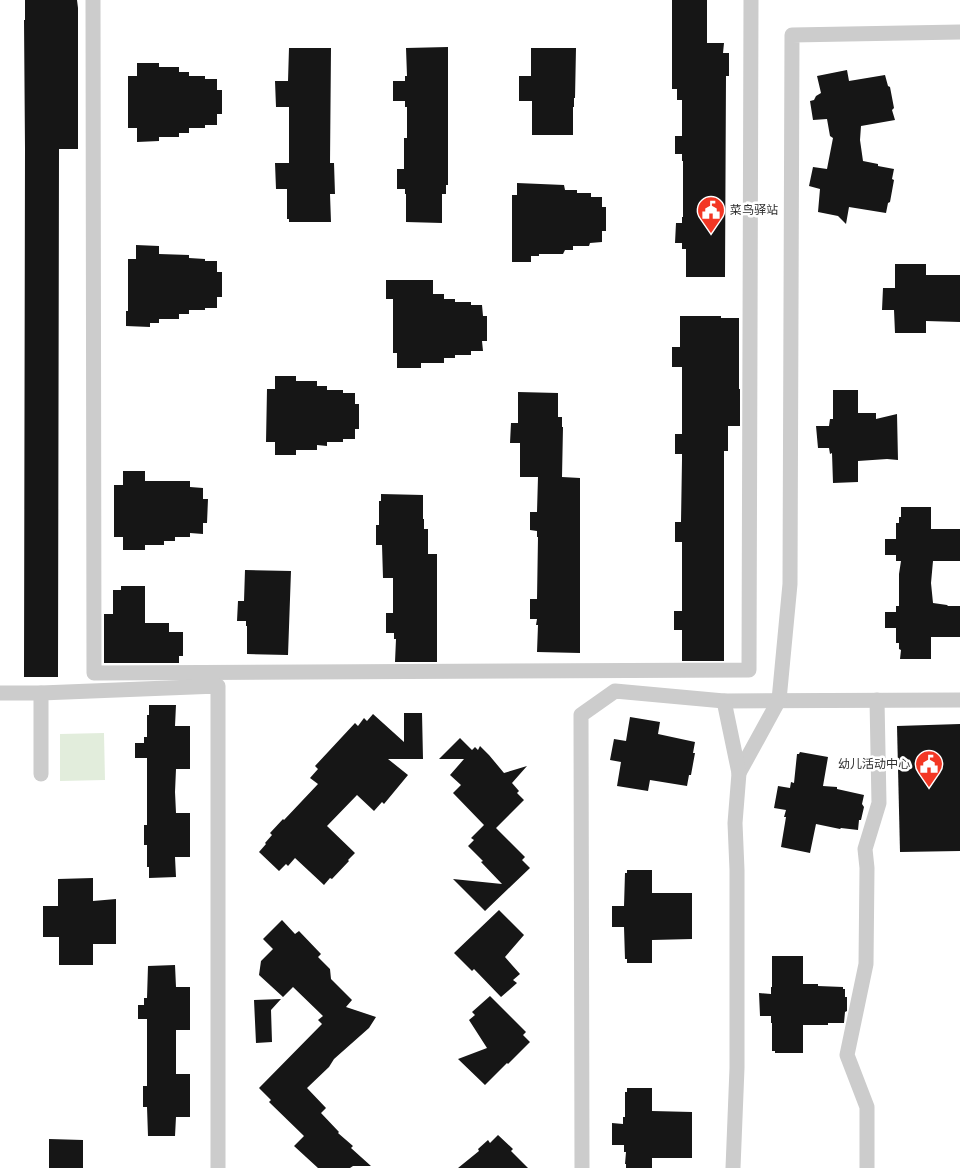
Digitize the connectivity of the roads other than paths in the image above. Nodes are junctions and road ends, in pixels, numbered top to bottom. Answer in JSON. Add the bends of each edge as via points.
{"nodes":[{"id":1,"x":93,"y":0,"type":"edge"},
{"id":2,"x":752,"y":0,"type":"edge"},
{"id":3,"x":960,"y":32,"type":"edge"},
{"id":4,"x":0,"y":693,"type":"edge"},
{"id":5,"x":41,"y":693,"type":"junction"},
{"id":6,"x":779,"y":700,"type":"junction"},
{"id":7,"x":877,"y":700,"type":"junction"},
{"id":8,"x":960,"y":700,"type":"edge"},
{"id":9,"x":724,"y":701,"type":"junction"},
{"id":10,"x":739,"y":773,"type":"junction"},
{"id":11,"x":41,"y":774,"type":"dead end"},
{"id":12,"x":218,"y":1168,"type":"edge"},
{"id":13,"x":582,"y":1168,"type":"edge"},
{"id":14,"x":733,"y":1168,"type":"edge"},
{"id":15,"x":867,"y":1168,"type":"edge"}],
"edges":[{"from":1,"to":2,"type":"street","via":[[94,673],[749,670]]},
{"from":3,"to":6,"type":"street","via":[[792,34],[790,584]]},
{"from":4,"to":5,"type":"street"},
{"from":5,"to":11,"type":"street"},
{"from":5,"to":12,"type":"street","via":[[218,686]]},
{"from":6,"to":7,"type":"street"},
{"from":6,"to":9,"type":"street"},
{"from":6,"to":10,"type":"street"},
{"from":7,"to":8,"type":"street"},
{"from":7,"to":15,"type":"street","via":[[879,804],[865,849],[868,868],[866,964],[847,1054],[867,1107]]},
{"from":9,"to":10,"type":"street"},
{"from":9,"to":13,"type":"street","via":[[615,691],[581,716]]},
{"from":10,"to":14,"type":"street","via":[[735,823],[737,1068]]}]}
